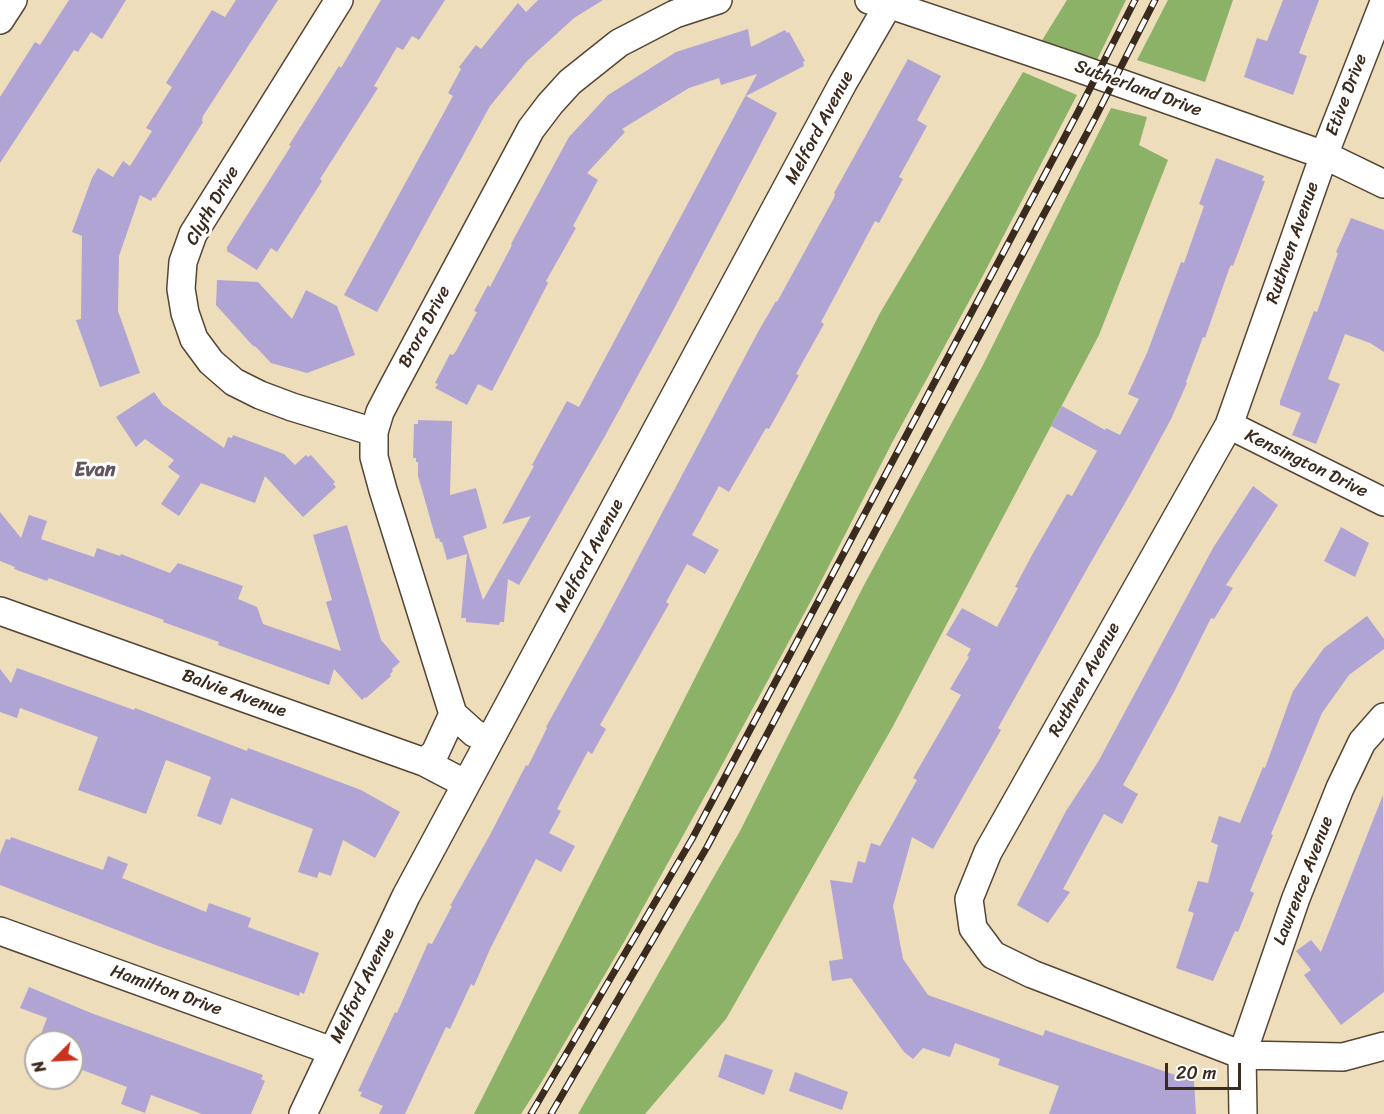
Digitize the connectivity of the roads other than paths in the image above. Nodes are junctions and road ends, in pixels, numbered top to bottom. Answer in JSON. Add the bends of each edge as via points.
{"nodes":[{"id":1,"x":12,"y":0,"type":"edge"},
{"id":2,"x":339,"y":0,"type":"edge"},
{"id":3,"x":718,"y":0,"type":"edge"},
{"id":4,"x":883,"y":1,"type":"edge"},
{"id":5,"x":1384,"y":2,"type":"edge"},
{"id":6,"x":0,"y":20,"type":"edge"},
{"id":7,"x":1324,"y":155,"type":"junction"},
{"id":8,"x":1384,"y":184,"type":"edge"},
{"id":9,"x":1229,"y":425,"type":"junction"},
{"id":10,"x":374,"y":432,"type":"junction"},
{"id":11,"x":1384,"y":502,"type":"edge"},
{"id":12,"x":0,"y":611,"type":"edge"},
{"id":13,"x":453,"y":714,"type":"junction"},
{"id":14,"x":1384,"y":717,"type":"edge"},
{"id":15,"x":489,"y":740,"type":"junction"},
{"id":16,"x":424,"y":762,"type":"junction"},
{"id":17,"x":466,"y":784,"type":"junction"},
{"id":18,"x":0,"y":931,"type":"edge"},
{"id":19,"x":1384,"y":1046,"type":"edge"},
{"id":20,"x":332,"y":1052,"type":"junction"},
{"id":21,"x":1242,"y":1054,"type":"junction"},
{"id":22,"x":303,"y":1114,"type":"edge"},
{"id":23,"x":1243,"y":1114,"type":"edge"}],
"edges":[{"from":1,"to":6,"type":"street"},
{"from":2,"to":10,"type":"street","name":"Clyth Drive","via":[[193,234],[183,262],[181,289],[194,339],[234,382],[292,407]]},
{"from":3,"to":10,"type":"street","name":"Brora Drive","via":[[675,14],[619,43],[570,82],[531,129],[384,403]]},
{"from":4,"to":7,"type":"street","name":"Sutherland Drive"},
{"from":4,"to":15,"type":"street","name":"Melford Avenue","via":[[843,83]]},
{"from":5,"to":7,"type":"street","name":"Etive Drive"},
{"from":7,"to":8,"type":"street","name":"Sutherland Drive"},
{"from":7,"to":9,"type":"street","name":"Ruthven Avenue"},
{"from":9,"to":11,"type":"street","name":"Kensington Drive"},
{"from":9,"to":21,"type":"street","name":"Ruthven Avenue","via":[[988,852],[969,899],[973,928],[993,955],[1032,974]]},
{"from":10,"to":13,"type":"street","name":"Brora Drive","via":[[374,458]]},
{"from":12,"to":16,"type":"street","name":"Balvie Avenue"},
{"from":13,"to":15,"type":"street","via":[[474,733]]},
{"from":13,"to":16,"type":"street","via":[[435,753]]},
{"from":14,"to":21,"type":"street","name":"Lawrence Avenue","via":[[1362,742],[1340,788],[1296,898]]},
{"from":15,"to":17,"type":"street","name":"Melford Avenue"},
{"from":16,"to":17,"type":"street","name":"Balvie Avenue"},
{"from":17,"to":20,"type":"street","name":"Melford Avenue","via":[[406,896]]},
{"from":18,"to":20,"type":"street","name":"Hamilton Drive"},
{"from":19,"to":21,"type":"street","name":"Ruthven Avenue","via":[[1343,1057]]},
{"from":20,"to":22,"type":"street","name":"Melford Avenue"},
{"from":21,"to":23,"type":"street"}]}
